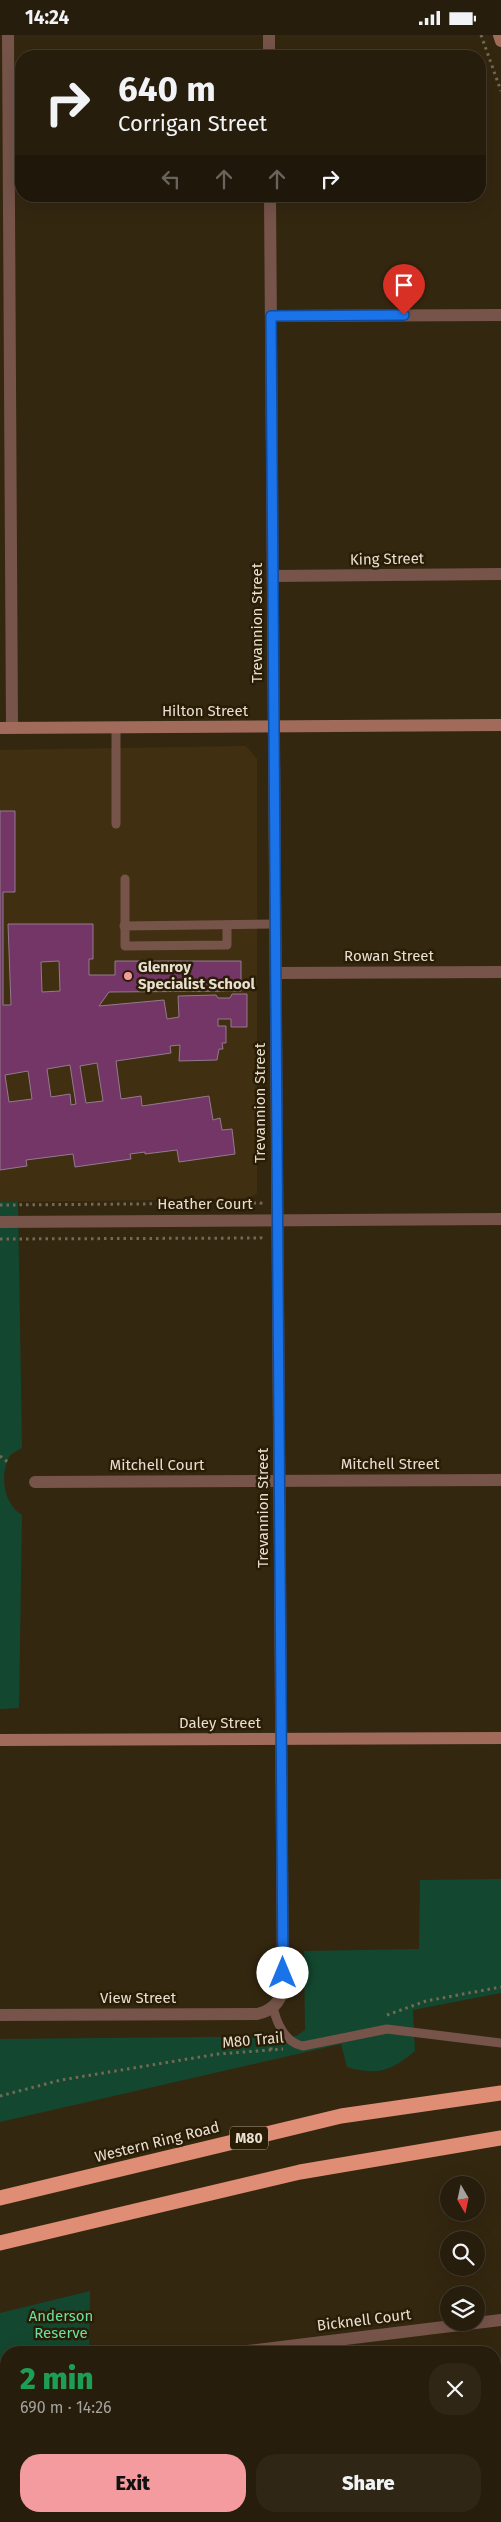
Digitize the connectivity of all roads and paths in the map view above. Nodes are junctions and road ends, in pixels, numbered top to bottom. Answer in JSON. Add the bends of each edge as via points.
{"nodes":[{"id":1,"x":8,"y":35,"type":"edge"},
{"id":2,"x":269,"y":35,"type":"edge"},
{"id":3,"x":481,"y":35,"type":"edge"},
{"id":4,"x":499,"y":35,"type":"edge"},
{"id":5,"x":501,"y":41,"type":"edge"},
{"id":6,"x":269,"y":50,"type":"edge"},
{"id":7,"x":501,"y":91,"type":"edge"},
{"id":8,"x":270,"y":202,"type":"edge"},
{"id":9,"x":501,"y":315,"type":"edge"},
{"id":10,"x":271,"y":316,"type":"junction"},
{"id":11,"x":501,"y":574,"type":"edge"},
{"id":12,"x":273,"y":576,"type":"junction"},
{"id":13,"x":501,"y":725,"type":"edge"},
{"id":14,"x":116,"y":727,"type":"junction"},
{"id":15,"x":274,"y":727,"type":"junction"},
{"id":16,"x":6,"y":728,"type":"edge"},
{"id":17,"x":116,"y":824,"type":"dead end"},
{"id":18,"x":125,"y":879,"type":"dead end"},
{"id":19,"x":276,"y":924,"type":"junction"},
{"id":20,"x":227,"y":925,"type":"junction"},
{"id":21,"x":124,"y":926,"type":"junction"},
{"id":22,"x":501,"y":972,"type":"edge"},
{"id":23,"x":276,"y":973,"type":"junction"},
{"id":24,"x":501,"y":1219,"type":"edge"},
{"id":25,"x":277,"y":1220,"type":"junction"},
{"id":26,"x":0,"y":1222,"type":"edge"},
{"id":27,"x":0,"y":1456,"type":"edge"},
{"id":28,"x":9,"y":1463,"type":"dead end"},
{"id":29,"x":501,"y":1480,"type":"edge"},
{"id":30,"x":279,"y":1481,"type":"junction"},
{"id":31,"x":35,"y":1482,"type":"dead end"},
{"id":32,"x":282,"y":1738,"type":"junction"},
{"id":33,"x":501,"y":1738,"type":"edge"},
{"id":34,"x":0,"y":1740,"type":"edge"},
{"id":35,"x":501,"y":1987,"type":"edge"},
{"id":36,"x":273,"y":2006,"type":"junction"},
{"id":37,"x":0,"y":2015,"type":"edge"},
{"id":38,"x":379,"y":2017,"type":"dead end"},
{"id":39,"x":501,"y":2043,"type":"edge"},
{"id":40,"x":307,"y":2045,"type":"junction"},
{"id":41,"x":501,"y":2093,"type":"edge"},
{"id":42,"x":0,"y":2095,"type":"edge"},
{"id":43,"x":501,"y":2138,"type":"edge"},
{"id":44,"x":0,"y":2198,"type":"edge"},
{"id":45,"x":0,"y":2243,"type":"edge"},
{"id":46,"x":501,"y":2321,"type":"edge"},
{"id":47,"x":290,"y":2346,"type":"edge"}],
"edges":[{"from":1,"to":16,"type":"street"},
{"from":2,"to":6,"type":"street"},
{"from":3,"to":7,"type":"path"},
{"from":4,"to":5,"type":"street"},
{"from":8,"to":10,"type":"street","name":"Trevannion Street"},
{"from":9,"to":10,"type":"street"},
{"from":10,"to":12,"type":"street","name":"Trevannion Street"},
{"from":11,"to":12,"type":"street","name":"King Street"},
{"from":12,"to":15,"type":"street","name":"Trevannion Street"},
{"from":13,"to":15,"type":"street","name":"Hilton Street"},
{"from":14,"to":15,"type":"street","name":"Hilton Street"},
{"from":14,"to":16,"type":"street","name":"Hilton Street"},
{"from":14,"to":17,"type":"lane"},
{"from":15,"to":19,"type":"street","name":"Trevannion Street"},
{"from":18,"to":21,"type":"lane"},
{"from":19,"to":20,"type":"lane"},
{"from":19,"to":23,"type":"street","name":"Trevannion Street"},
{"from":20,"to":21,"type":"lane"},
{"from":20,"to":21,"type":"lane","via":[[227,945],[125,946]]},
{"from":22,"to":23,"type":"street","name":"Rowan Street"},
{"from":23,"to":25,"type":"street","name":"Trevannion Street"},
{"from":24,"to":25,"type":"street","name":"Heather Court"},
{"from":25,"to":26,"type":"street","name":"Heather Court"},
{"from":25,"to":30,"type":"street","name":"Trevannion Street"},
{"from":27,"to":28,"type":"path"},
{"from":29,"to":30,"type":"street","name":"Mitchell Street"},
{"from":30,"to":31,"type":"street","name":"Mitchell Court"},
{"from":30,"to":32,"type":"street","name":"Trevannion Street"},
{"from":32,"to":33,"type":"street","name":"Daley Street"},
{"from":32,"to":34,"type":"street","name":"Daley Street"},
{"from":32,"to":36,"type":"street","name":"Trevannion Street","via":[[283,1987]]},
{"from":35,"to":38,"type":"path","via":[[426,2001]]},
{"from":36,"to":37,"type":"street","name":"View Street","via":[[254,2014]]},
{"from":36,"to":40,"type":"lane","via":[[278,2025],[295,2043]]},
{"from":39,"to":40,"type":"lane","via":[[387,2029]]},
{"from":40,"to":42,"type":"path","name":"M80 Trail","via":[[218,2054],[61,2080]]},
{"from":41,"to":44,"type":"highway","name":"Western Ring Road","number":"M80","via":[[342,2116]]},
{"from":43,"to":45,"type":"highway","via":[[300,2172]]},
{"from":46,"to":47,"type":"street","name":"Bicknell Court"}]}
